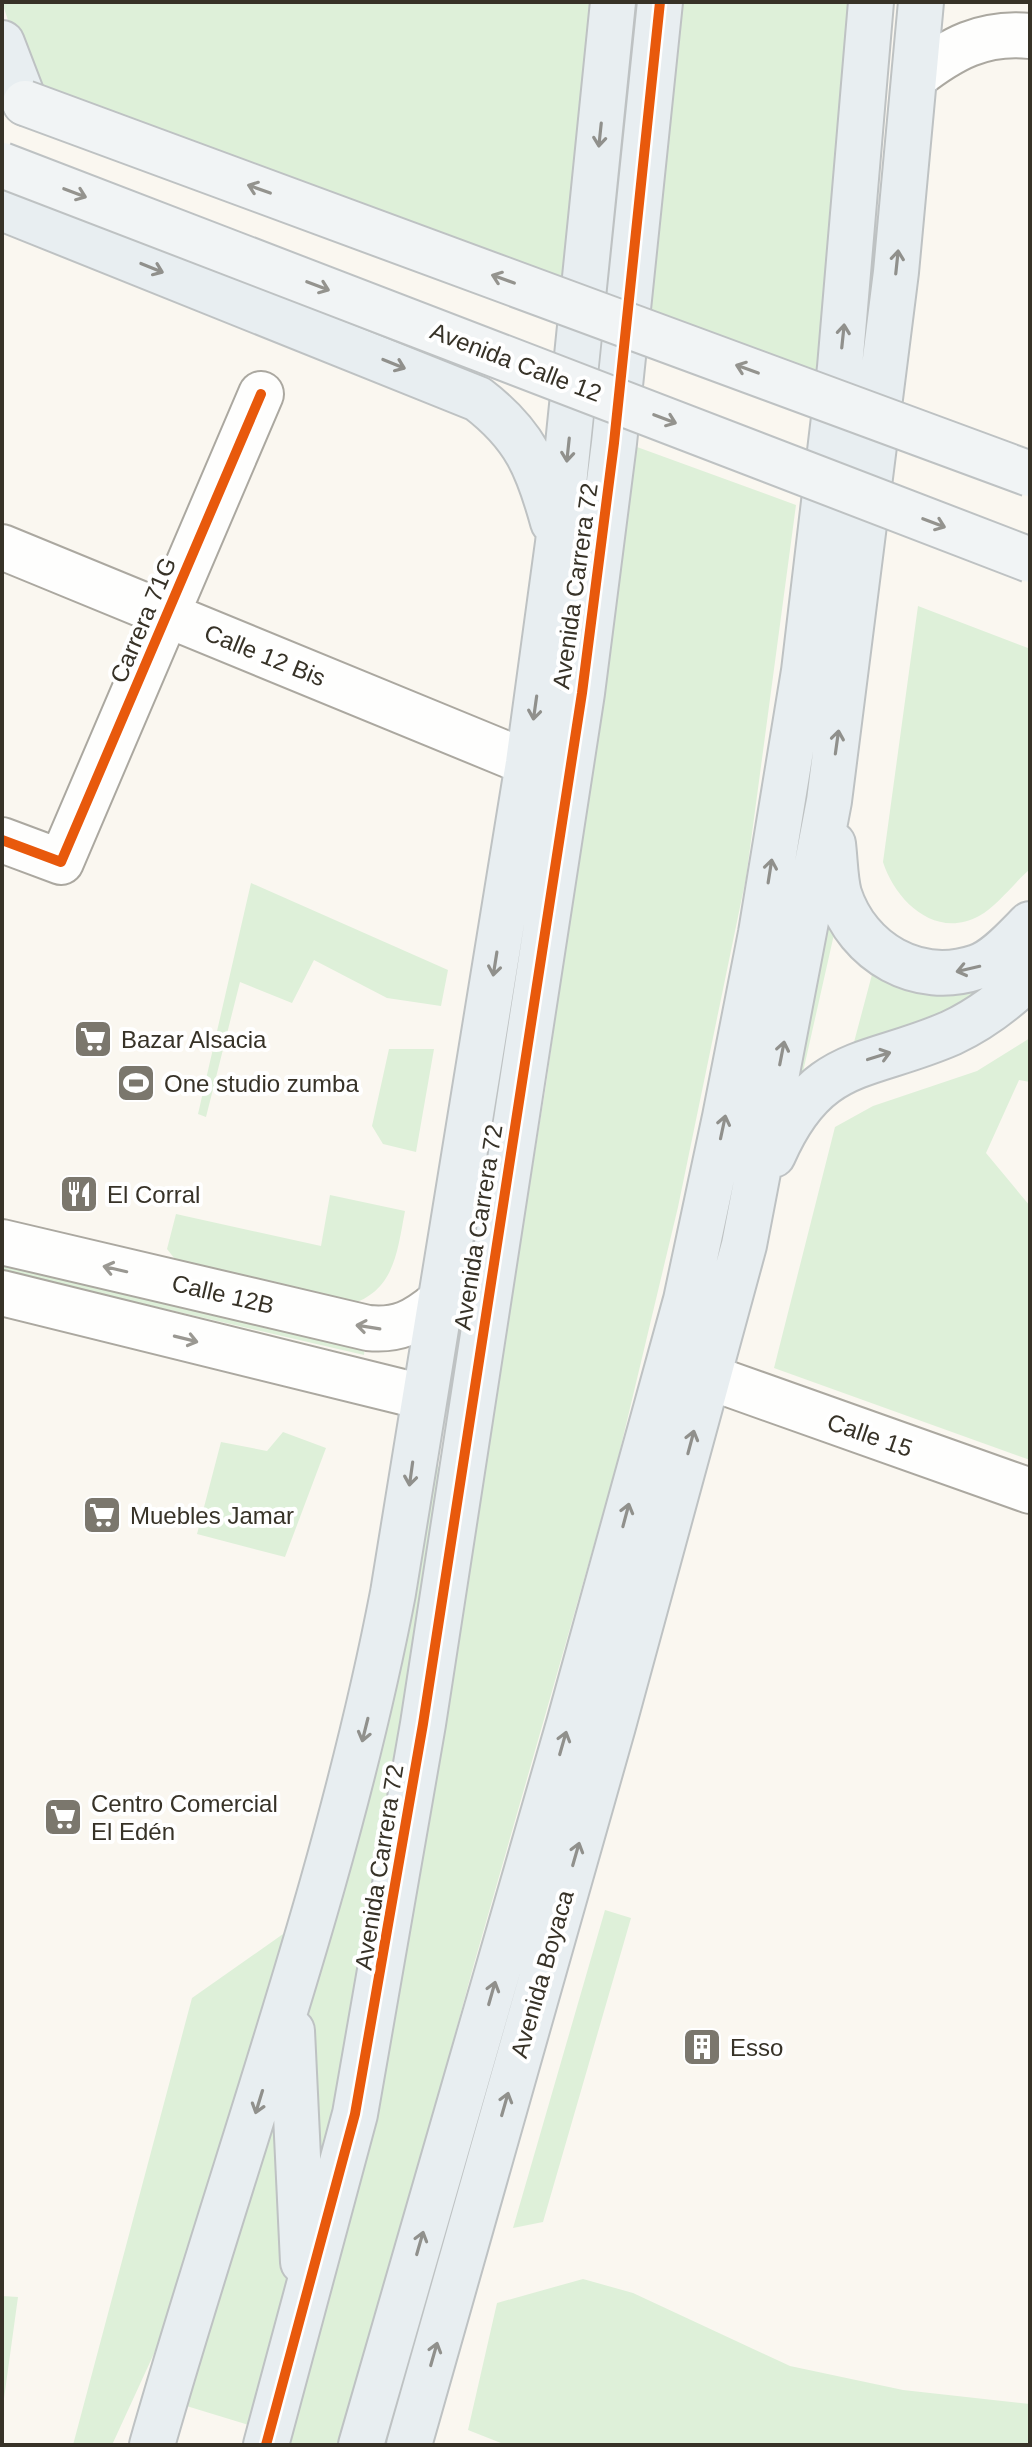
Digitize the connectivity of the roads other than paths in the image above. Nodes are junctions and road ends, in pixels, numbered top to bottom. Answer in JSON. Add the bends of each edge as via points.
{"nodes":[{"id":1,"x":613,"y":2,"type":"edge"},
{"id":2,"x":650,"y":2,"type":"edge"},
{"id":3,"x":660,"y":2,"type":"edge"},
{"id":4,"x":871,"y":2,"type":"edge"},
{"id":5,"x":921,"y":2,"type":"edge"},
{"id":6,"x":1030,"y":36,"type":"edge"},
{"id":7,"x":2,"y":43,"type":"edge"},
{"id":8,"x":915,"y":77,"type":"junction"},
{"id":9,"x":605,"y":88,"type":"junction"},
{"id":10,"x":25,"y":103,"type":"joint"},
{"id":11,"x":2,"y":165,"type":"edge"},
{"id":12,"x":2,"y":208,"type":"edge"},
{"id":13,"x":261,"y":394,"type":"dead end"},
{"id":14,"x":1030,"y":474,"type":"edge"},
{"id":15,"x":819,"y":542,"type":"junction"},
{"id":16,"x":558,"y":543,"type":"junction"},
{"id":17,"x":2,"y":547,"type":"edge"},
{"id":18,"x":1030,"y":560,"type":"edge"},
{"id":19,"x":167,"y":615,"type":"junction"},
{"id":20,"x":845,"y":679,"type":"junction"},
{"id":21,"x":528,"y":763,"type":"junction"},
{"id":22,"x":829,"y":801,"type":"junction"},
{"id":23,"x":2,"y":840,"type":"edge"},
{"id":24,"x":1030,"y":924,"type":"edge"},
{"id":25,"x":1030,"y":976,"type":"edge"},
{"id":26,"x":770,"y":1113,"type":"junction"},
{"id":27,"x":699,"y":1239,"type":"junction"},
{"id":28,"x":2,"y":1242,"type":"edge"},
{"id":29,"x":744,"y":1245,"type":"junction"},
{"id":30,"x":2,"y":1293,"type":"edge"},
{"id":31,"x":438,"y":1303,"type":"junction"},
{"id":32,"x":709,"y":1377,"type":"junction"},
{"id":33,"x":423,"y":1397,"type":"junction"},
{"id":34,"x":1030,"y":1491,"type":"edge"},
{"id":35,"x":670,"y":1518,"type":"junction"},
{"id":36,"x":598,"y":1617,"type":"junction"},
{"id":37,"x":290,"y":2000,"type":"junction"},
{"id":38,"x":460,"y":2106,"type":"junction"},
{"id":39,"x":480,"y":2192,"type":"junction"},
{"id":40,"x":305,"y":2302,"type":"junction"},
{"id":41,"x":156,"y":2419,"type":"edge"},
{"id":42,"x":270,"y":2431,"type":"edge"},
{"id":43,"x":364,"y":2435,"type":"edge"},
{"id":44,"x":411,"y":2437,"type":"edge"},
{"id":45,"x":133,"y":2445,"type":"edge"}],
"edges":[{"from":1,"to":9,"type":"highway","name":"Avenida Carrera 72"},
{"from":2,"to":9,"type":"highway"},
{"from":3,"to":40,"type":"highway","name":"Avenida Carrera 72","via":[[582,693],[423,1724],[355,2114]]},
{"from":15,"to":4,"type":"highway","one_way":true},
{"from":5,"to":8,"type":"highway"},
{"from":6,"to":8,"type":"street","via":[[969,42]]},
{"from":7,"to":10,"type":"highway"},
{"from":20,"to":8,"type":"highway","one_way":true},
{"from":9,"to":16,"type":"highway","name":"Avenida Carrera 72","one_way":true},
{"from":14,"to":10,"type":"main road","one_way":true,"bridge":true},
{"from":11,"to":18,"type":"main road","name":"Avenida Calle 12","one_way":true,"bridge":true},
{"from":12,"to":16,"type":"highway","one_way":true,"via":[[478,399],[518,434],[526,448],[541,475]]},
{"from":13,"to":19,"type":"street","name":"Carrera 71G"},
{"from":15,"to":20,"type":"highway"},
{"from":27,"to":15,"type":"highway","one_way":true,"via":[[761,933],[804,671]]},
{"from":16,"to":21,"type":"highway","name":"Avenida Carrera 72","one_way":true},
{"from":17,"to":19,"type":"street","name":"Calle 12 Bis"},
{"from":19,"to":21,"type":"street","name":"Calle 12 Bis"},
{"from":19,"to":23,"type":"street","name":"Carrera 71G","via":[[61,862]]},
{"from":22,"to":20,"type":"highway","one_way":true},
{"from":21,"to":31,"type":"highway","name":"Avenida Carrera 72","one_way":true},
{"from":24,"to":22,"type":"highway","one_way":true,"via":[[980,967],[949,973],[912,971],[883,957],[859,931],[839,893]]},
{"from":26,"to":22,"type":"highway","one_way":true},
{"from":29,"to":25,"type":"highway","one_way":true,"via":[[781,1136],[818,1088],[853,1065],[928,1042],[981,1017]]},
{"from":26,"to":27,"type":"highway"},
{"from":26,"to":29,"type":"highway"},
{"from":36,"to":27,"type":"highway","one_way":true},
{"from":31,"to":28,"type":"street","name":"Calle 12B","one_way":true,"via":[[396,1329],[368,1328]]},
{"from":29,"to":32,"type":"highway"},
{"from":30,"to":33,"type":"street","one_way":true},
{"from":31,"to":33,"type":"highway","name":"Avenida Carrera 72"},
{"from":32,"to":34,"type":"street","name":"Calle 15"},
{"from":35,"to":32,"type":"highway","one_way":true},
{"from":33,"to":37,"type":"highway","name":"Avenida Carrera 72","one_way":true,"via":[[371,1704]]},
{"from":35,"to":36,"type":"highway"},
{"from":39,"to":35,"type":"highway","name":"Avenida Boyaca","one_way":true},
{"from":38,"to":36,"type":"highway","one_way":true},
{"from":37,"to":40,"type":"highway"},
{"from":37,"to":41,"type":"highway","name":"Avenida Carrera 72","one_way":true},
{"from":38,"to":39,"type":"highway"},
{"from":43,"to":38,"type":"highway","one_way":true},
{"from":44,"to":39,"type":"highway","name":"Avenida Boyaca","one_way":true},
{"from":40,"to":42,"type":"highway","name":"Avenida Carrera 72"},
{"from":41,"to":45,"type":"highway","name":"Avenida Carrera 72"}]}
